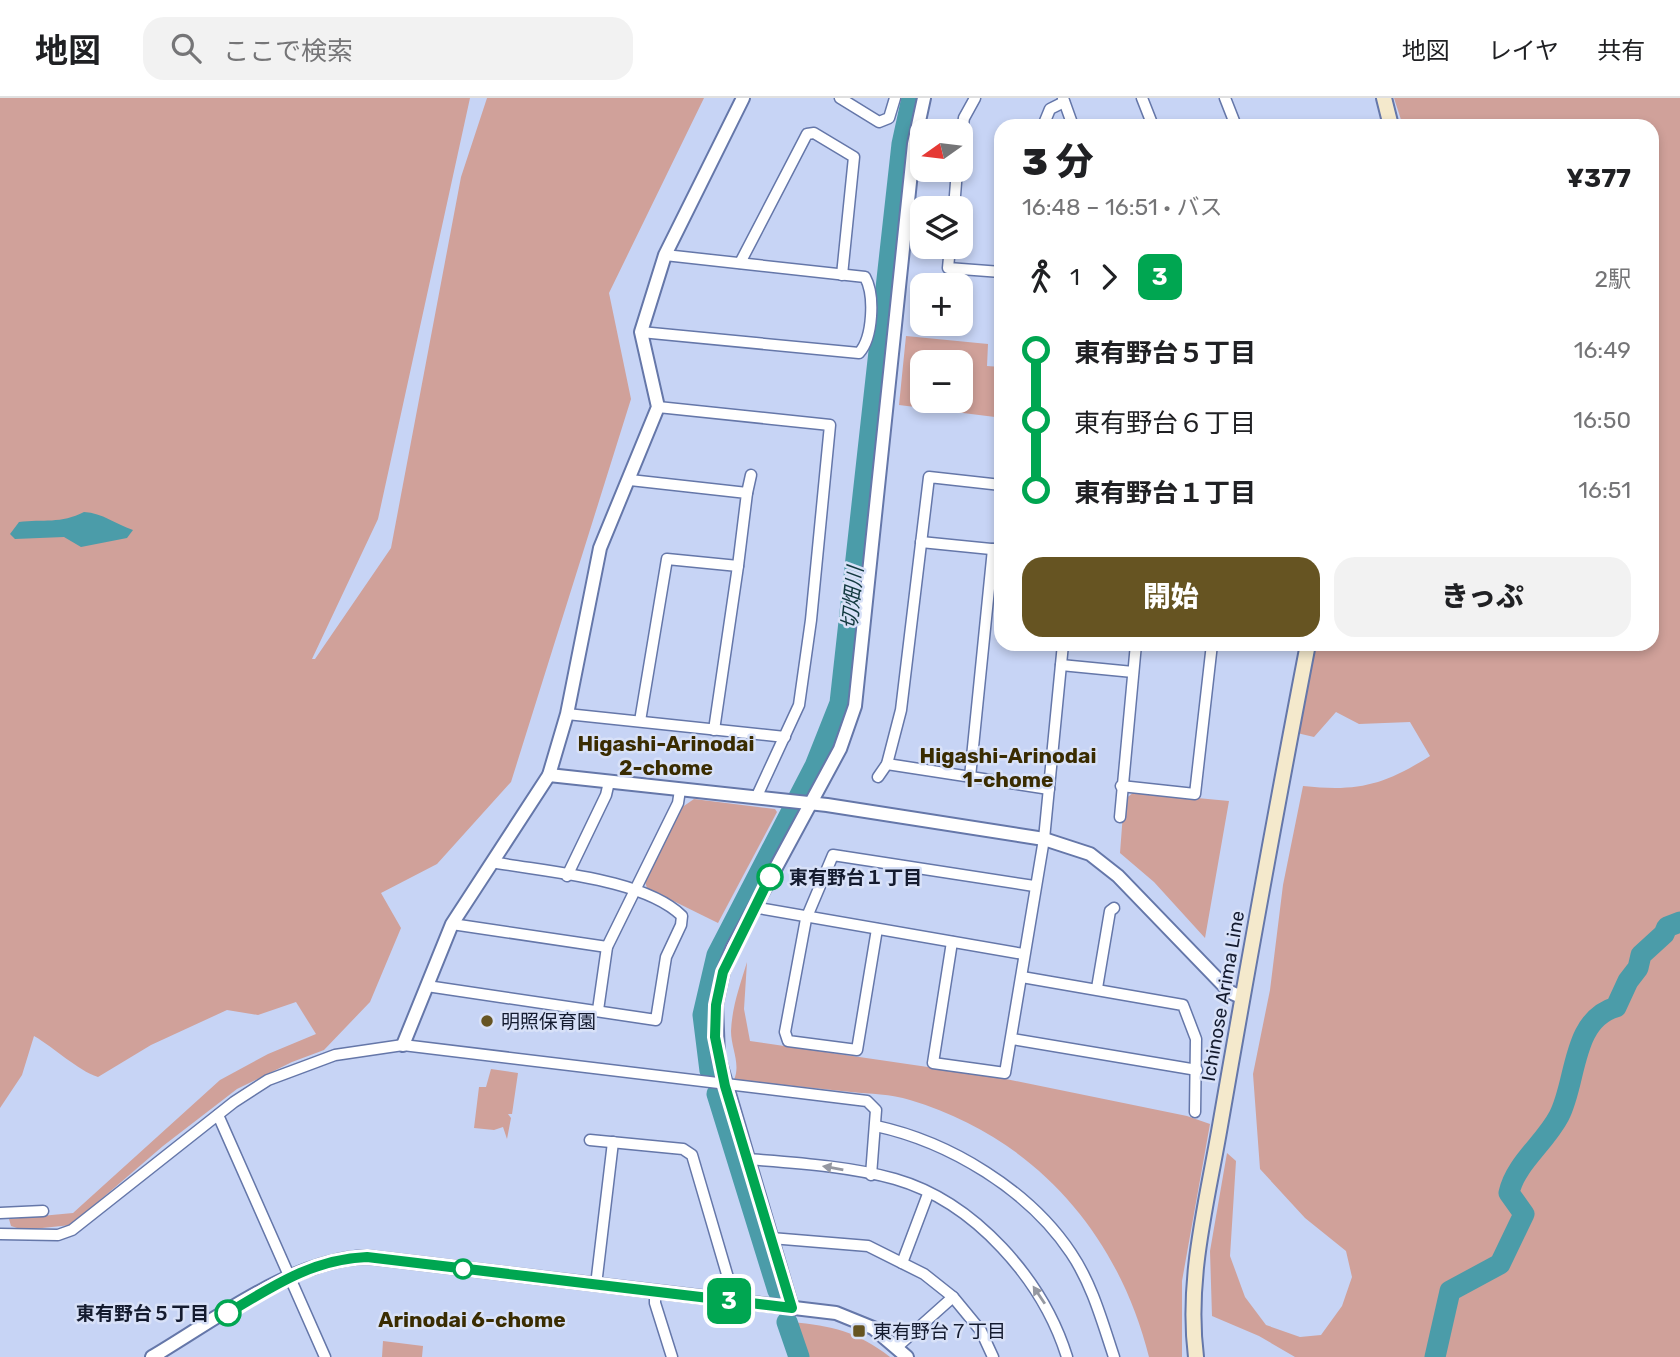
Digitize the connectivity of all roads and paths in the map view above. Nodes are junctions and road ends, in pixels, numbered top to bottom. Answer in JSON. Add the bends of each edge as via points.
{"nodes":[{"id":1,"x":743,"y":98,"type":"edge"},
{"id":2,"x":840,"y":98,"type":"edge"},
{"id":3,"x":895,"y":98,"type":"edge"},
{"id":4,"x":924,"y":98,"type":"edge"},
{"id":5,"x":975,"y":98,"type":"edge"},
{"id":6,"x":1142,"y":98,"type":"edge"},
{"id":7,"x":1225,"y":98,"type":"edge"},
{"id":8,"x":1384,"y":98,"type":"edge"},
{"id":9,"x":1064,"y":100,"type":"edge"},
{"id":10,"x":964,"y":119,"type":"edge"},
{"id":11,"x":1046,"y":119,"type":"edge"},
{"id":12,"x":1071,"y":119,"type":"edge"},
{"id":13,"x":1150,"y":119,"type":"edge"},
{"id":14,"x":1232,"y":119,"type":"edge"},
{"id":15,"x":1389,"y":119,"type":"edge"},
{"id":16,"x":665,"y":255,"type":"junction"},
{"id":17,"x":949,"y":259,"type":"edge"},
{"id":18,"x":740,"y":263,"type":"junction"},
{"id":19,"x":994,"y":271,"type":"edge"},
{"id":20,"x":842,"y":275,"type":"junction"},
{"id":21,"x":641,"y":332,"type":"junction"},
{"id":22,"x":658,"y":407,"type":"junction"},
{"id":23,"x":751,"y":475,"type":"dead end"},
{"id":24,"x":630,"y":480,"type":"junction"},
{"id":25,"x":994,"y":484,"type":"edge"},
{"id":26,"x":747,"y":493,"type":"junction"},
{"id":27,"x":921,"y":542,"type":"junction"},
{"id":28,"x":994,"y":550,"type":"edge"},
{"id":29,"x":738,"y":566,"type":"junction"},
{"id":30,"x":994,"y":575,"type":"edge"},
{"id":31,"x":1062,"y":651,"type":"edge"},
{"id":32,"x":1135,"y":651,"type":"edge"},
{"id":33,"x":1211,"y":651,"type":"edge"},
{"id":34,"x":1307,"y":651,"type":"edge"},
{"id":35,"x":1061,"y":665,"type":"junction"},
{"id":36,"x":1133,"y":672,"type":"junction"},
{"id":37,"x":567,"y":713,"type":"junction"},
{"id":38,"x":640,"y":722,"type":"junction"},
{"id":39,"x":714,"y":730,"type":"junction"},
{"id":40,"x":785,"y":737,"type":"junction"},
{"id":41,"x":887,"y":764,"type":"junction"},
{"id":42,"x":549,"y":775,"type":"junction"},
{"id":43,"x":878,"y":777,"type":"dead end"},
{"id":44,"x":970,"y":777,"type":"junction"},
{"id":45,"x":608,"y":782,"type":"junction"},
{"id":46,"x":1121,"y":786,"type":"junction"},
{"id":47,"x":1049,"y":789,"type":"junction"},
{"id":48,"x":680,"y":790,"type":"junction"},
{"id":49,"x":756,"y":798,"type":"junction"},
{"id":50,"x":811,"y":804,"type":"junction"},
{"id":51,"x":1119,"y":817,"type":"dead end"},
{"id":52,"x":1044,"y":839,"type":"junction"},
{"id":53,"x":492,"y":862,"type":"junction"},
{"id":54,"x":567,"y":876,"type":"junction"},
{"id":55,"x":1034,"y":886,"type":"junction"},
{"id":56,"x":633,"y":888,"type":"junction"},
{"id":57,"x":753,"y":908,"type":"junction"},
{"id":58,"x":1114,"y":908,"type":"dead end"},
{"id":59,"x":806,"y":919,"type":"junction"},
{"id":60,"x":452,"y":924,"type":"junction"},
{"id":61,"x":877,"y":929,"type":"junction"},
{"id":62,"x":953,"y":942,"type":"junction"},
{"id":63,"x":607,"y":947,"type":"junction"},
{"id":64,"x":1023,"y":954,"type":"junction"},
{"id":65,"x":1022,"y":977,"type":"junction"},
{"id":66,"x":427,"y":986,"type":"junction"},
{"id":67,"x":1097,"y":988,"type":"junction"},
{"id":68,"x":1241,"y":997,"type":"junction"},
{"id":69,"x":598,"y":1010,"type":"junction"},
{"id":70,"x":1012,"y":1039,"type":"junction"},
{"id":71,"x":403,"y":1045,"type":"junction"},
{"id":72,"x":1197,"y":1070,"type":"junction"},
{"id":73,"x":725,"y":1086,"type":"junction"},
{"id":74,"x":1195,"y":1112,"type":"dead end"},
{"id":75,"x":218,"y":1115,"type":"junction"},
{"id":76,"x":876,"y":1126,"type":"junction"},
{"id":77,"x":590,"y":1140,"type":"dead end"},
{"id":78,"x":613,"y":1142,"type":"junction"},
{"id":79,"x":747,"y":1159,"type":"junction"},
{"id":80,"x":871,"y":1175,"type":"junction"},
{"id":81,"x":928,"y":1194,"type":"junction"},
{"id":82,"x":43,"y":1211,"type":"dead end"},
{"id":83,"x":0,"y":1213,"type":"edge"},
{"id":84,"x":0,"y":1234,"type":"edge"},
{"id":85,"x":771,"y":1238,"type":"junction"},
{"id":86,"x":902,"y":1263,"type":"junction"},
{"id":87,"x":289,"y":1276,"type":"junction"},
{"id":88,"x":596,"y":1285,"type":"junction"},
{"id":89,"x":655,"y":1292,"type":"junction"},
{"id":90,"x":953,"y":1297,"type":"junction"},
{"id":91,"x":730,"y":1301,"type":"junction"},
{"id":92,"x":792,"y":1308,"type":"junction"},
{"id":93,"x":898,"y":1347,"type":"junction"},
{"id":94,"x":152,"y":1357,"type":"edge"},
{"id":95,"x":326,"y":1357,"type":"edge"},
{"id":96,"x":672,"y":1357,"type":"edge"},
{"id":97,"x":907,"y":1357,"type":"edge"},
{"id":98,"x":993,"y":1357,"type":"edge"},
{"id":99,"x":1067,"y":1357,"type":"edge"},
{"id":100,"x":1114,"y":1357,"type":"edge"},
{"id":101,"x":1196,"y":1357,"type":"edge"}],
"edges":[{"from":1,"to":16,"type":"street"},
{"from":2,"to":3,"type":"street","via":[[879,122],[889,118]]},
{"from":4,"to":50,"type":"street","via":[[914,144],[859,685],[845,737]]},
{"from":5,"to":10,"type":"street"},
{"from":6,"to":13,"type":"street"},
{"from":7,"to":14,"type":"street"},
{"from":8,"to":15,"type":"main road"},
{"from":9,"to":11,"type":"street","via":[[1050,109]]},
{"from":9,"to":12,"type":"street"},
{"from":16,"to":18,"type":"street"},
{"from":16,"to":21,"type":"street"},
{"from":17,"to":19,"type":"street","via":[[948,268]]},
{"from":18,"to":20,"type":"street"},
{"from":18,"to":20,"type":"street","via":[[807,134],[814,133],[854,157]]},
{"from":20,"to":21,"type":"street","via":[[865,277],[872,289],[866,345],[859,353]]},
{"from":21,"to":22,"type":"street"},
{"from":22,"to":24,"type":"street"},
{"from":22,"to":40,"type":"street","via":[[830,425],[799,705]]},
{"from":23,"to":26,"type":"street"},
{"from":24,"to":26,"type":"street"},
{"from":24,"to":37,"type":"street","via":[[600,548]]},
{"from":25,"to":27,"type":"street","via":[[929,477]]},
{"from":26,"to":29,"type":"street"},
{"from":27,"to":28,"type":"street"},
{"from":27,"to":41,"type":"street","via":[[901,710]]},
{"from":29,"to":38,"type":"street","via":[[667,559]]},
{"from":29,"to":39,"type":"street"},
{"from":30,"to":44,"type":"street"},
{"from":31,"to":35,"type":"street"},
{"from":32,"to":36,"type":"street"},
{"from":33,"to":46,"type":"street","via":[[1195,793]]},
{"from":34,"to":68,"type":"main road","name":"Ichinose Arima Line"},
{"from":35,"to":36,"type":"street"},
{"from":35,"to":47,"type":"street"},
{"from":36,"to":46,"type":"street"},
{"from":37,"to":38,"type":"street"},
{"from":37,"to":42,"type":"street"},
{"from":38,"to":39,"type":"street"},
{"from":39,"to":40,"type":"street"},
{"from":40,"to":49,"type":"street"},
{"from":41,"to":43,"type":"street"},
{"from":41,"to":44,"type":"street"},
{"from":42,"to":45,"type":"street"},
{"from":42,"to":53,"type":"street"},
{"from":44,"to":47,"type":"street"},
{"from":45,"to":48,"type":"street"},
{"from":45,"to":54,"type":"street"},
{"from":46,"to":51,"type":"street"},
{"from":47,"to":52,"type":"street"},
{"from":48,"to":49,"type":"street"},
{"from":48,"to":56,"type":"street","via":[[678,803]]},
{"from":49,"to":50,"type":"street"},
{"from":50,"to":52,"type":"street"},
{"from":50,"to":57,"type":"street"},
{"from":52,"to":55,"type":"street"},
{"from":52,"to":68,"type":"street","via":[[1090,854],[1118,876],[1230,992]]},
{"from":53,"to":54,"type":"street"},
{"from":53,"to":60,"type":"street"},
{"from":54,"to":56,"type":"street"},
{"from":55,"to":59,"type":"street","via":[[833,855]]},
{"from":55,"to":64,"type":"street"},
{"from":56,"to":63,"type":"street"},
{"from":56,"to":69,"type":"street","via":[[682,916],[666,957],[656,1020]]},
{"from":57,"to":59,"type":"street"},
{"from":57,"to":73,"type":"street","via":[[728,960],[718,996],[715,1037]]},
{"from":58,"to":67,"type":"street"},
{"from":59,"to":61,"type":"street"},
{"from":59,"to":61,"type":"street","via":[[785,1032],[788,1041],[857,1050]]},
{"from":60,"to":63,"type":"street"},
{"from":60,"to":66,"type":"street"},
{"from":61,"to":62,"type":"street"},
{"from":62,"to":64,"type":"street"},
{"from":62,"to":70,"type":"street","via":[[933,1063],[1005,1073]]},
{"from":63,"to":69,"type":"street"},
{"from":64,"to":65,"type":"street"},
{"from":65,"to":67,"type":"street"},
{"from":65,"to":70,"type":"street"},
{"from":66,"to":69,"type":"street"},
{"from":66,"to":71,"type":"street"},
{"from":67,"to":72,"type":"street","via":[[1183,1005],[1196,1039]]},
{"from":68,"to":101,"type":"main road","name":"Ichinose Arima Line","via":[[1196,1262],[1192,1326]]},
{"from":70,"to":72,"type":"street"},
{"from":71,"to":73,"type":"street"},
{"from":71,"to":75,"type":"street","via":[[335,1055],[268,1080]]},
{"from":72,"to":74,"type":"street"},
{"from":73,"to":76,"type":"street","via":[[867,1101],[876,1110]]},
{"from":73,"to":79,"type":"street"},
{"from":75,"to":84,"type":"street","via":[[72,1230],[47,1236]]},
{"from":75,"to":87,"type":"street"},
{"from":76,"to":80,"type":"street"},
{"from":76,"to":100,"type":"street","via":[[940,1149],[991,1175],[1031,1207],[1070,1252],[1093,1295]]},
{"from":77,"to":78,"type":"street"},
{"from":78,"to":88,"type":"street"},
{"from":78,"to":91,"type":"street","via":[[683,1149],[692,1154],[729,1281]]},
{"from":80,"to":79,"type":"street","one_way":true},
{"from":79,"to":85,"type":"street"},
{"from":80,"to":81,"type":"street"},
{"from":81,"to":86,"type":"street"},
{"from":99,"to":81,"type":"street","one_way":true,"via":[[1045,1301],[1019,1267],[993,1238]]},
{"from":82,"to":83,"type":"street"},
{"from":85,"to":86,"type":"street","via":[[868,1245]]},
{"from":85,"to":92,"type":"street"},
{"from":86,"to":90,"type":"street"},
{"from":87,"to":88,"type":"street","via":[[318,1264],[367,1257]]},
{"from":87,"to":94,"type":"street"},
{"from":87,"to":95,"type":"street"},
{"from":88,"to":89,"type":"street"},
{"from":89,"to":91,"type":"street"},
{"from":89,"to":96,"type":"street"},
{"from":90,"to":93,"type":"street"},
{"from":90,"to":98,"type":"street","via":[[981,1331]]},
{"from":91,"to":92,"type":"street"},
{"from":92,"to":93,"type":"street","via":[[845,1315]]},
{"from":93,"to":97,"type":"street"}]}
